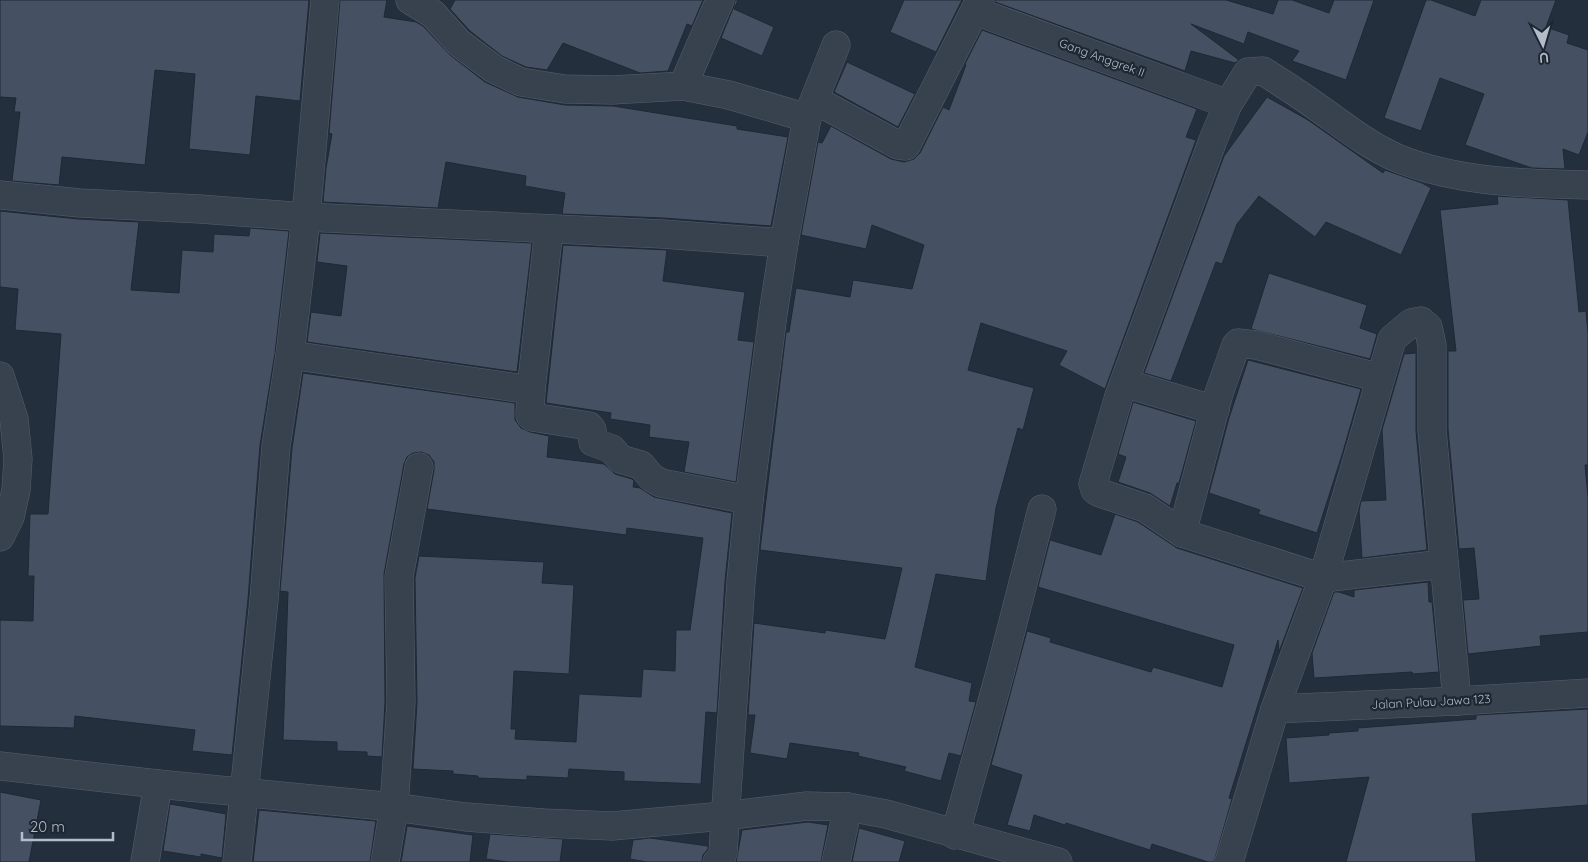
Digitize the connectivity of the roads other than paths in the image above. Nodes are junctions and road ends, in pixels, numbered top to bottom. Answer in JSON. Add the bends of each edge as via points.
{"nodes":[{"id":1,"x":325,"y":0,"type":"edge"},
{"id":2,"x":410,"y":0,"type":"edge"},
{"id":3,"x":720,"y":0,"type":"edge"},
{"id":4,"x":978,"y":6,"type":"edge"},
{"id":5,"x":437,"y":7,"type":"edge"},
{"id":6,"x":836,"y":45,"type":"dead end"},
{"id":7,"x":683,"y":86,"type":"junction"},
{"id":8,"x":1228,"y":104,"type":"junction"},
{"id":9,"x":811,"y":109,"type":"junction"},
{"id":10,"x":1588,"y":185,"type":"edge"},
{"id":11,"x":0,"y":195,"type":"edge"},
{"id":12,"x":306,"y":217,"type":"junction"},
{"id":13,"x":549,"y":229,"type":"junction"},
{"id":14,"x":784,"y":243,"type":"junction"},
{"id":15,"x":290,"y":355,"type":"junction"},
{"id":16,"x":0,"y":376,"type":"edge"},
{"id":17,"x":1380,"y":378,"type":"junction"},
{"id":18,"x":1124,"y":383,"type":"junction"},
{"id":19,"x":531,"y":390,"type":"junction"},
{"id":20,"x":1215,"y":410,"type":"junction"},
{"id":21,"x":419,"y":467,"type":"dead end"},
{"id":22,"x":749,"y":500,"type":"junction"},
{"id":23,"x":1042,"y":509,"type":"dead end"},
{"id":24,"x":1182,"y":533,"type":"junction"},
{"id":25,"x":0,"y":537,"type":"edge"},
{"id":26,"x":1444,"y":564,"type":"junction"},
{"id":27,"x":1322,"y":578,"type":"junction"},
{"id":28,"x":1588,"y":692,"type":"edge"},
{"id":29,"x":1457,"y":702,"type":"junction"},
{"id":30,"x":1275,"y":709,"type":"junction"},
{"id":31,"x":0,"y":766,"type":"edge"},
{"id":32,"x":158,"y":784,"type":"junction"},
{"id":33,"x":244,"y":792,"type":"junction"},
{"id":34,"x":394,"y":807,"type":"junction"},
{"id":35,"x":848,"y":807,"type":"junction"},
{"id":36,"x":724,"y":816,"type":"junction"},
{"id":37,"x":955,"y":835,"type":"junction"},
{"id":38,"x":144,"y":862,"type":"edge"},
{"id":39,"x":237,"y":862,"type":"edge"},
{"id":40,"x":385,"y":862,"type":"edge"},
{"id":41,"x":716,"y":862,"type":"edge"},
{"id":42,"x":836,"y":862,"type":"edge"},
{"id":43,"x":1058,"y":862,"type":"edge"},
{"id":44,"x":1229,"y":862,"type":"edge"}],
"edges":[{"from":1,"to":12,"type":"street"},
{"from":2,"to":5,"type":"street"},
{"from":3,"to":7,"type":"street"},
{"from":4,"to":8,"type":"street","name":"Gang Anggrek II"},
{"from":4,"to":9,"type":"street","via":[[906,146],[901,147]]},
{"from":5,"to":7,"type":"street","via":[[459,43],[494,69],[521,82],[564,90]]},
{"from":6,"to":9,"type":"street"},
{"from":7,"to":9,"type":"street"},
{"from":8,"to":10,"type":"street","via":[[1248,72],[1262,71],[1357,136],[1396,157],[1428,168],[1482,179]]},
{"from":8,"to":18,"type":"street"},
{"from":9,"to":14,"type":"street"},
{"from":11,"to":12,"type":"street"},
{"from":12,"to":13,"type":"street"},
{"from":12,"to":15,"type":"street"},
{"from":13,"to":14,"type":"street"},
{"from":13,"to":19,"type":"street"},
{"from":14,"to":22,"type":"street"},
{"from":15,"to":19,"type":"street"},
{"from":15,"to":33,"type":"street","via":[[276,446]]},
{"from":16,"to":25,"type":"street","via":[[14,419],[18,459],[10,517]]},
{"from":17,"to":20,"type":"street","via":[[1238,343]]},
{"from":17,"to":26,"type":"street","via":[[1392,339],[1411,323],[1421,321],[1428,327],[1432,345],[1432,430]]},
{"from":17,"to":27,"type":"street"},
{"from":18,"to":20,"type":"street"},
{"from":18,"to":24,"type":"street","via":[[1111,417],[1093,487],[1100,494],[1145,508]]},
{"from":19,"to":22,"type":"street","via":[[532,417],[589,426],[593,442],[612,449],[620,459],[641,465],[656,481]]},
{"from":20,"to":24,"type":"street"},
{"from":21,"to":34,"type":"street","via":[[400,577],[402,680]]},
{"from":22,"to":36,"type":"street"},
{"from":23,"to":37,"type":"street"},
{"from":24,"to":27,"type":"street"},
{"from":26,"to":27,"type":"street"},
{"from":26,"to":29,"type":"street"},
{"from":27,"to":30,"type":"street"},
{"from":28,"to":29,"type":"street","name":"Jalan Pulau Jawa 123"},
{"from":29,"to":30,"type":"street","name":"Jalan Pulau Jawa 123"},
{"from":30,"to":44,"type":"street"},
{"from":31,"to":32,"type":"street"},
{"from":32,"to":33,"type":"street"},
{"from":32,"to":38,"type":"street"},
{"from":33,"to":34,"type":"street"},
{"from":33,"to":39,"type":"street"},
{"from":34,"to":36,"type":"street","via":[[466,817],[612,826]]},
{"from":34,"to":40,"type":"street"},
{"from":35,"to":36,"type":"street","via":[[807,806]]},
{"from":35,"to":37,"type":"street","via":[[886,814]]},
{"from":35,"to":42,"type":"street"},
{"from":36,"to":41,"type":"street","via":[[722,856]]},
{"from":37,"to":43,"type":"street"}]}
